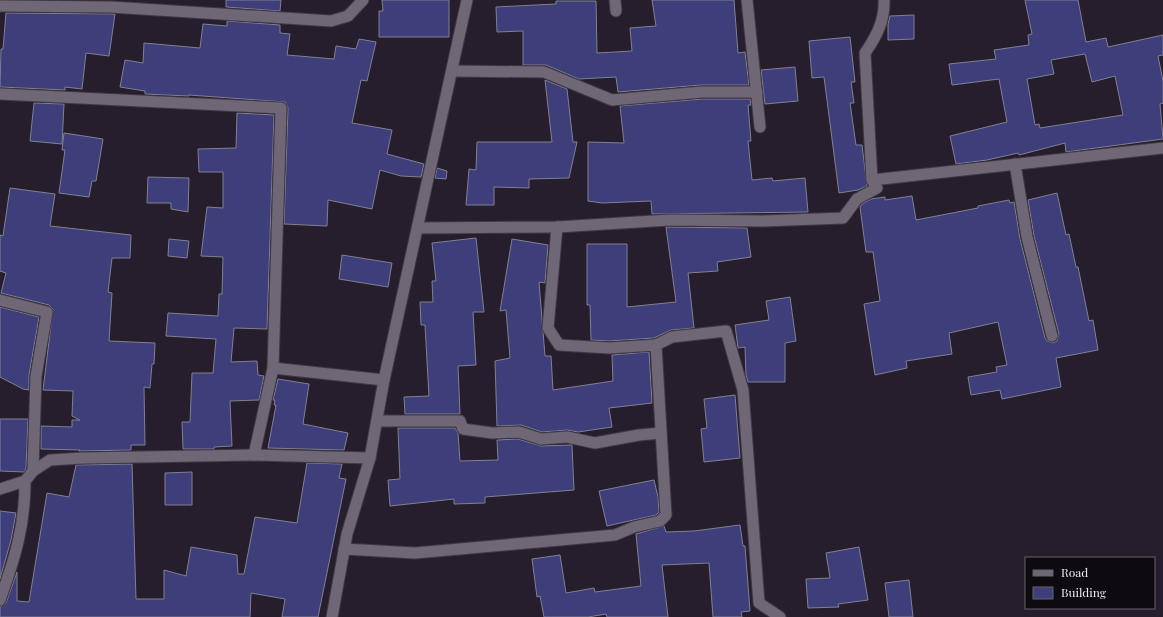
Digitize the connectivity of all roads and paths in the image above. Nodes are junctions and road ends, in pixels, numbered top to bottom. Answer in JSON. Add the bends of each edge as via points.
{"nodes":[{"id":1,"x":363,"y":0,"type":"edge"},
{"id":2,"x":467,"y":0,"type":"edge"},
{"id":3,"x":747,"y":0,"type":"edge"},
{"id":4,"x":884,"y":0,"type":"edge"},
{"id":5,"x":0,"y":6,"type":"edge"},
{"id":6,"x":452,"y":71,"type":"junction"},
{"id":7,"x":757,"y":92,"type":"junction"},
{"id":8,"x":0,"y":94,"type":"edge"},
{"id":9,"x":760,"y":127,"type":"dead end"},
{"id":10,"x":1163,"y":148,"type":"edge"},
{"id":11,"x":1015,"y":164,"type":"junction"},
{"id":12,"x":872,"y":180,"type":"junction"},
{"id":13,"x":558,"y":227,"type":"junction"},
{"id":14,"x":418,"y":228,"type":"junction"},
{"id":15,"x":0,"y":300,"type":"edge"},
{"id":16,"x":1052,"y":336,"type":"dead end"},
{"id":17,"x":656,"y":346,"type":"junction"},
{"id":18,"x":273,"y":368,"type":"junction"},
{"id":19,"x":384,"y":380,"type":"junction"},
{"id":20,"x":377,"y":421,"type":"junction"},
{"id":21,"x":661,"y":433,"type":"junction"},
{"id":22,"x":254,"y":455,"type":"junction"},
{"id":23,"x":370,"y":458,"type":"junction"},
{"id":24,"x":33,"y":471,"type":"junction"},
{"id":25,"x":25,"y":481,"type":"junction"},
{"id":26,"x":0,"y":489,"type":"edge"},
{"id":27,"x":344,"y":549,"type":"junction"},
{"id":28,"x":0,"y":600,"type":"edge"},
{"id":29,"x":332,"y":617,"type":"edge"},
{"id":30,"x":780,"y":617,"type":"edge"}],
"edges":[{"from":1,"to":5,"type":"street","via":[[348,16],[330,21],[111,7]]},
{"from":2,"to":6,"type":"street"},
{"from":3,"to":7,"type":"street"},
{"from":4,"to":12,"type":"street","via":[[877,36],[864,53]]},
{"from":6,"to":7,"type":"street","via":[[544,72],[612,100],[702,92]]},
{"from":6,"to":14,"type":"street"},
{"from":7,"to":9,"type":"street"},
{"from":8,"to":18,"type":"street","via":[[281,108]]},
{"from":10,"to":11,"type":"street"},
{"from":11,"to":12,"type":"street"},
{"from":11,"to":16,"type":"street","via":[[1027,237]]},
{"from":12,"to":13,"type":"street","via":[[877,188],[857,199],[843,218],[763,221],[670,220]]},
{"from":13,"to":14,"type":"street"},
{"from":13,"to":17,"type":"street","via":[[548,328],[559,346]]},
{"from":14,"to":19,"type":"street"},
{"from":15,"to":24,"type":"street","via":[[47,312],[36,376]]},
{"from":17,"to":21,"type":"street"},
{"from":17,"to":30,"type":"street","via":[[672,337],[726,331],[743,390],[759,603]]},
{"from":18,"to":19,"type":"street"},
{"from":18,"to":22,"type":"street"},
{"from":19,"to":20,"type":"street"},
{"from":20,"to":21,"type":"street","via":[[460,421],[463,429],[492,433],[520,432],[541,439],[567,437],[595,443]]},
{"from":20,"to":23,"type":"street"},
{"from":21,"to":27,"type":"street","via":[[666,515],[660,521],[615,535],[415,553]]},
{"from":22,"to":23,"type":"street"},
{"from":22,"to":24,"type":"street","via":[[63,459],[50,460]]},
{"from":23,"to":27,"type":"street"},
{"from":24,"to":25,"type":"street"},
{"from":25,"to":26,"type":"street"},
{"from":25,"to":28,"type":"street","via":[[25,510],[15,560]]},
{"from":27,"to":29,"type":"street"}]}
